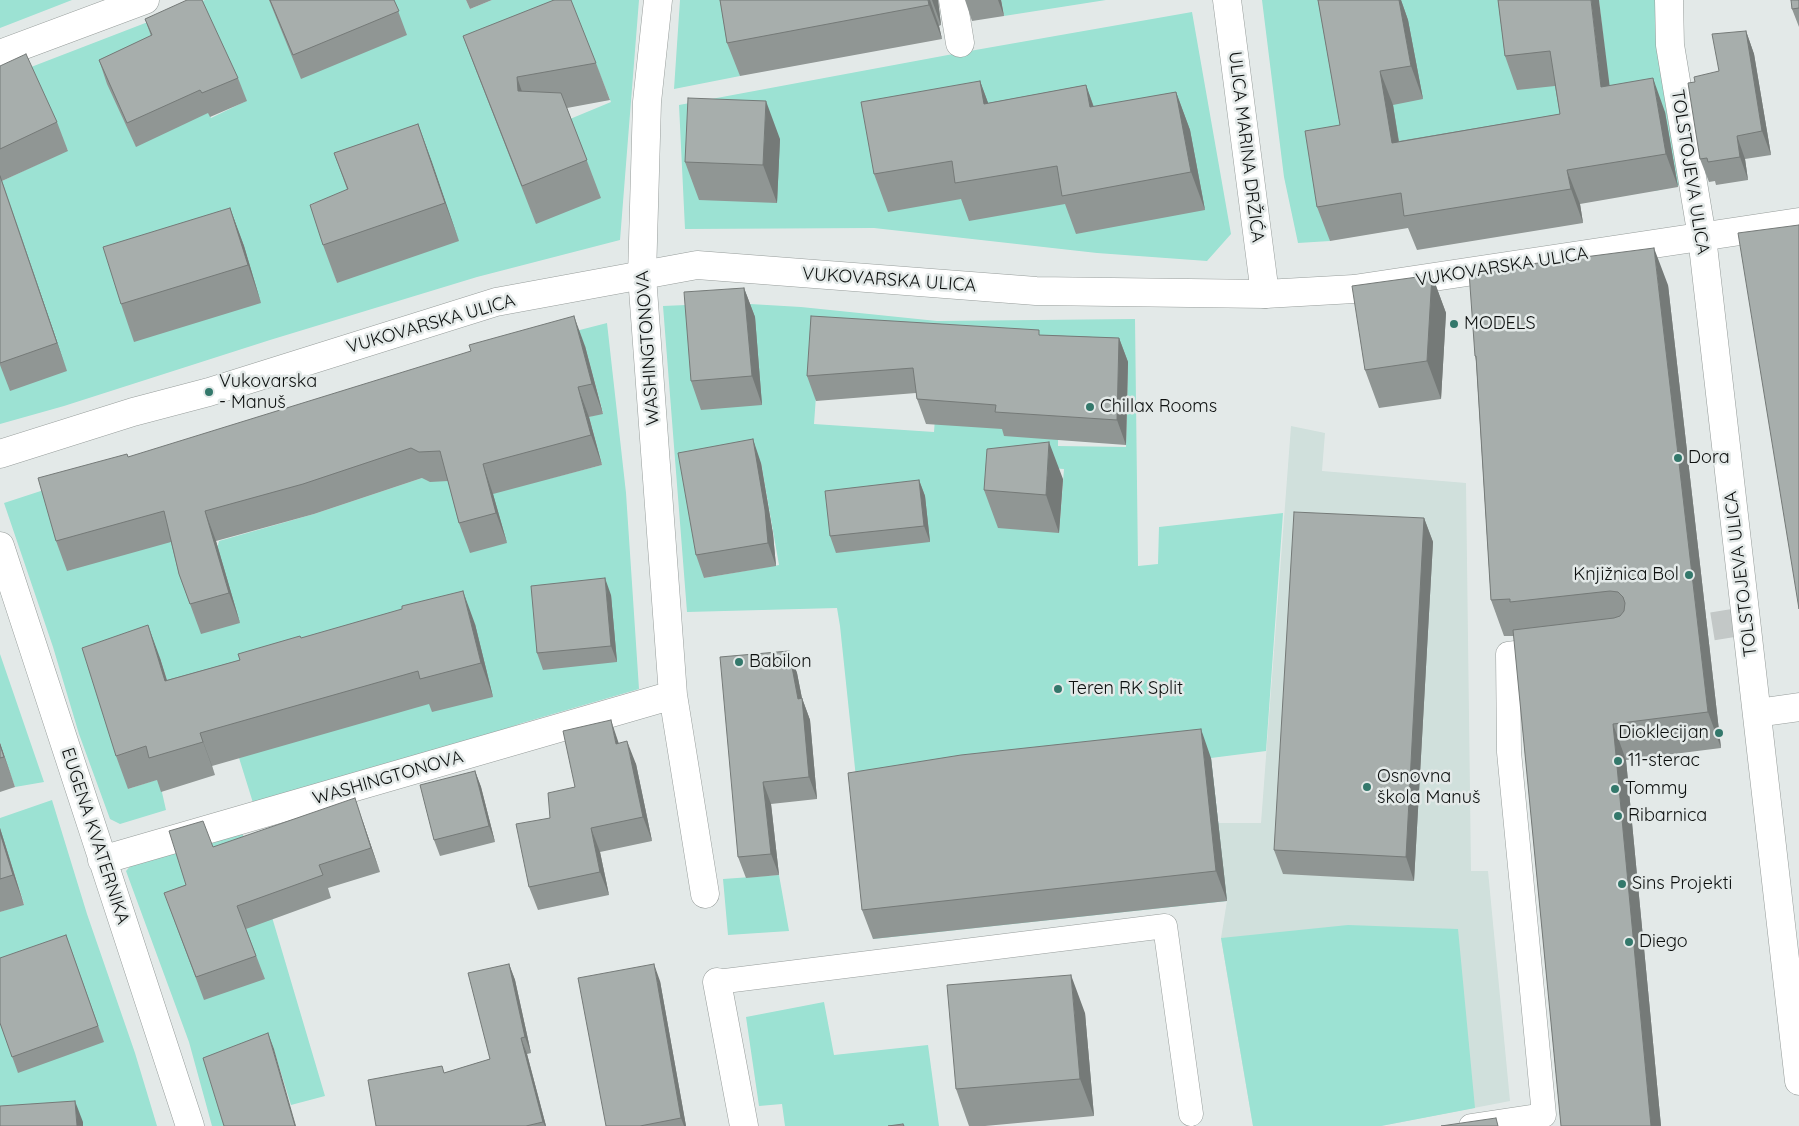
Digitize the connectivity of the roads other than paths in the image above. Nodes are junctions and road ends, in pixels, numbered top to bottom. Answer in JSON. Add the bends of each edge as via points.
{"nodes":[{"id":1,"x":145,"y":0,"type":"edge"},
{"id":2,"x":658,"y":0,"type":"edge"},
{"id":3,"x":953,"y":0,"type":"edge"},
{"id":4,"x":1227,"y":0,"type":"edge"},
{"id":5,"x":1669,"y":0,"type":"edge"},
{"id":6,"x":960,"y":43,"type":"dead end"},
{"id":7,"x":0,"y":54,"type":"edge"},
{"id":8,"x":1799,"y":222,"type":"edge"},
{"id":9,"x":1702,"y":237,"type":"junction"},
{"id":10,"x":642,"y":276,"type":"junction"},
{"id":11,"x":1265,"y":294,"type":"junction"},
{"id":12,"x":0,"y":454,"type":"edge"},
{"id":13,"x":0,"y":546,"type":"edge"},
{"id":14,"x":1566,"y":647,"type":"edge"},
{"id":15,"x":673,"y":695,"type":"junction"},
{"id":16,"x":1799,"y":707,"type":"edge"},
{"id":17,"x":1757,"y":712,"type":"junction"},
{"id":18,"x":102,"y":860,"type":"junction"},
{"id":19,"x":705,"y":894,"type":"dead end"},
{"id":20,"x":717,"y":982,"type":"joint"},
{"id":21,"x":1796,"y":1029,"type":"edge"},
{"id":22,"x":1799,"y":1082,"type":"edge"},
{"id":23,"x":1191,"y":1114,"type":"dead end"},
{"id":24,"x":1544,"y":1120,"type":"edge"},
{"id":25,"x":190,"y":1126,"type":"edge"},
{"id":26,"x":744,"y":1126,"type":"edge"},
{"id":27,"x":1471,"y":1126,"type":"edge"}],
"edges":[{"from":1,"to":7,"type":"street"},
{"from":2,"to":10,"type":"street","name":"WASHINGTONOVA","via":[[647,102]]},
{"from":3,"to":6,"type":"street"},
{"from":4,"to":11,"type":"street","name":"ULICA MARINA DRŽIĆA"},
{"from":5,"to":9,"type":"street","name":"TOLSTOJEVA ULICA","via":[[1670,45]]},
{"from":8,"to":9,"type":"street","name":"VUKOVARSKA ULICA"},
{"from":9,"to":11,"type":"street","name":"VUKOVARSKA ULICA","via":[[1354,289]]},
{"from":9,"to":17,"type":"street","name":"TOLSTOJEVA ULICA"},
{"from":10,"to":11,"type":"street","name":"VUKOVARSKA ULICA","via":[[697,265],[1036,291]]},
{"from":10,"to":12,"type":"street","name":"VUKOVARSKA ULICA","via":[[496,302]]},
{"from":10,"to":15,"type":"street","name":"WASHINGTONOVA"},
{"from":13,"to":18,"type":"street","name":"EUGENA KVATERNIKA"},
{"from":14,"to":24,"type":"lane","via":[[1508,654],[1509,752]]},
{"from":15,"to":18,"type":"street","name":"WASHINGTONOVA"},
{"from":15,"to":19,"type":"street","name":"WASHINGTONOVA"},
{"from":16,"to":17,"type":"street"},
{"from":17,"to":21,"type":"street","name":"TOLSTOJEVA ULICA"},
{"from":18,"to":25,"type":"street","name":"EUGENA KVATERNIKA"},
{"from":20,"to":23,"type":"lane","via":[[1165,926]]},
{"from":20,"to":26,"type":"street"},
{"from":21,"to":22,"type":"street","name":"TOLSTOJEVA ULICA"},
{"from":24,"to":27,"type":"lane"}]}
